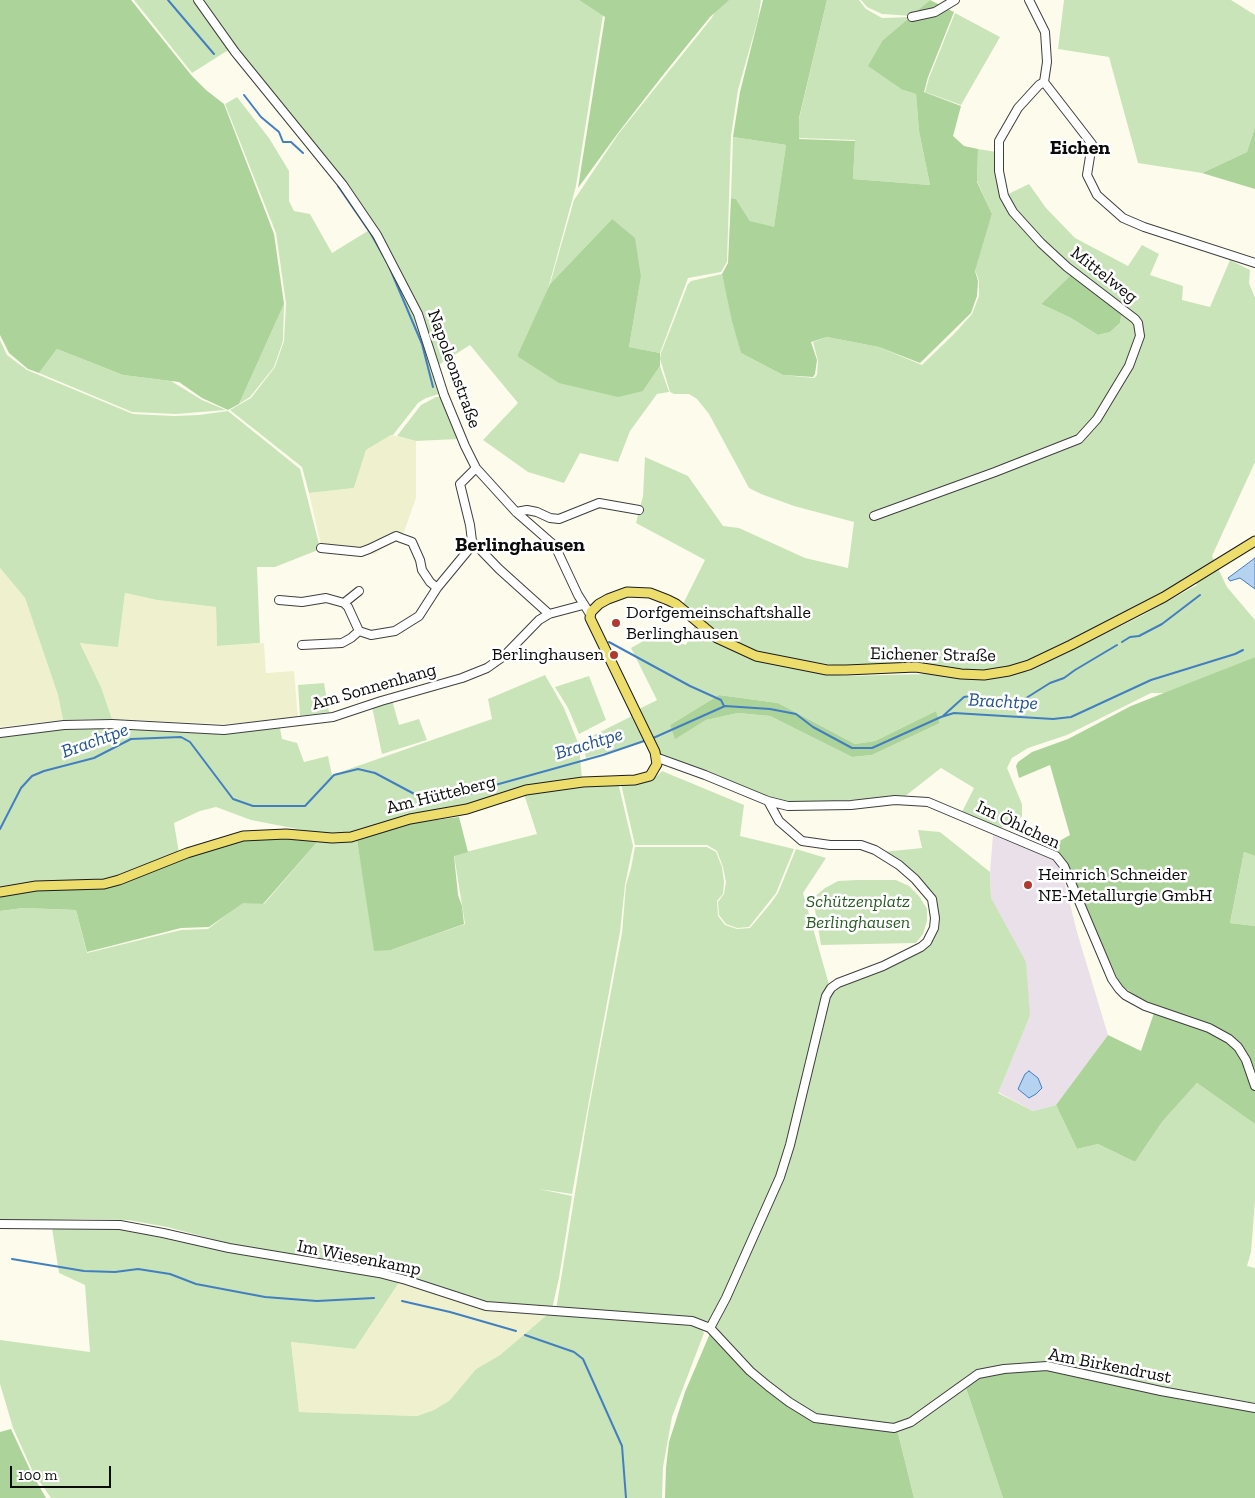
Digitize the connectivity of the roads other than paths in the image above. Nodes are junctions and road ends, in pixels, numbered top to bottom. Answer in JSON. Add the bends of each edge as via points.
{"nodes":[{"id":1,"x":198,"y":0,"type":"edge"},
{"id":2,"x":955,"y":0,"type":"edge"},
{"id":3,"x":1029,"y":0,"type":"edge"},
{"id":4,"x":912,"y":17,"type":"dead end"},
{"id":5,"x":1044,"y":82,"type":"junction"},
{"id":6,"x":1255,"y":263,"type":"edge"},
{"id":7,"x":476,"y":468,"type":"junction"},
{"id":8,"x":639,"y":510,"type":"dead end"},
{"id":9,"x":516,"y":512,"type":"junction"},
{"id":10,"x":874,"y":516,"type":"dead end"},
{"id":11,"x":472,"y":541,"type":"junction"},
{"id":12,"x":1255,"y":541,"type":"edge"},
{"id":13,"x":321,"y":548,"type":"dead end"},
{"id":14,"x":437,"y":588,"type":"junction"},
{"id":15,"x":359,"y":591,"type":"dead end"},
{"id":16,"x":279,"y":600,"type":"dead end"},
{"id":17,"x":344,"y":602,"type":"junction"},
{"id":18,"x":583,"y":605,"type":"junction"},
{"id":19,"x":549,"y":614,"type":"junction"},
{"id":20,"x":590,"y":614,"type":"junction"},
{"id":21,"x":359,"y":631,"type":"junction"},
{"id":22,"x":302,"y":646,"type":"dead end"},
{"id":23,"x":0,"y":733,"type":"edge"},
{"id":24,"x":656,"y":754,"type":"junction"},
{"id":25,"x":768,"y":802,"type":"junction"},
{"id":26,"x":0,"y":892,"type":"edge"},
{"id":27,"x":1255,"y":1086,"type":"edge"},
{"id":28,"x":0,"y":1224,"type":"edge"},
{"id":29,"x":710,"y":1328,"type":"junction"},
{"id":30,"x":1255,"y":1408,"type":"edge"}],
"edges":[{"from":1,"to":7,"type":"street","name":"Napoleonstraße","via":[[235,52],[343,185],[377,235],[418,314],[444,394]]},
{"from":2,"to":4,"type":"street","via":[[935,12]]},
{"from":3,"to":5,"type":"street","via":[[1045,32],[1047,62]]},
{"from":5,"to":6,"type":"street","via":[[1092,144],[1087,175],[1097,195],[1109,206],[1123,218],[1144,228]]},
{"from":5,"to":10,"type":"street","name":"Mittelweg","via":[[1018,108],[999,142],[999,171],[1004,196],[1040,243],[1138,323],[1140,336],[1129,366],[1097,419],[1079,439]]},
{"from":7,"to":9,"type":"street","name":"Napoleonstraße"},
{"from":7,"to":11,"type":"street","via":[[460,484]]},
{"from":8,"to":9,"type":"street","via":[[599,503],[559,518],[527,510]]},
{"from":9,"to":18,"type":"street","name":"Napoleonstraße","via":[[555,546]]},
{"from":11,"to":14,"type":"street","via":[[470,548]]},
{"from":11,"to":19,"type":"street"},
{"from":12,"to":20,"type":"main road","name":"Eichener Straße","via":[[1164,597],[1029,665],[984,675],[916,667],[827,670],[756,656],[717,638],[676,604],[642,592],[627,592],[608,599]]},
{"from":13,"to":14,"type":"street","via":[[361,552],[396,536],[412,542],[422,570]]},
{"from":14,"to":21,"type":"street","via":[[419,616],[395,631],[371,635]]},
{"from":15,"to":17,"type":"street"},
{"from":16,"to":17,"type":"street","via":[[302,602],[326,598]]},
{"from":17,"to":21,"type":"street"},
{"from":18,"to":19,"type":"street","name":"Am Sonnenhang"},
{"from":18,"to":20,"type":"street","name":"Napoleonstraße"},
{"from":19,"to":23,"type":"street","name":"Am Sonnenhang","via":[[500,660],[487,668],[325,719],[224,730],[64,724]]},
{"from":20,"to":24,"type":"main road","name":"Napoleonstraße","via":[[594,629]]},
{"from":21,"to":22,"type":"street","via":[[342,643]]},
{"from":24,"to":25,"type":"street","name":"Im Öhlchen"},
{"from":24,"to":26,"type":"main road","name":"Am Hütteberg","via":[[654,772],[644,779],[583,782],[526,790],[467,809],[394,823],[352,837],[250,835],[104,884],[36,886]]},
{"from":25,"to":27,"type":"street","name":"Im Öhlchen","via":[[788,806],[895,800],[928,802],[1056,856],[1064,866],[1119,989],[1145,1006],[1209,1028],[1228,1039],[1246,1060]]},
{"from":25,"to":29,"type":"street","via":[[779,821],[802,841],[862,845],[899,864],[932,899],[934,928],[921,947],[838,983],[826,996],[780,1177]]},
{"from":28,"to":29,"type":"street","name":"Im Wiesenkamp","via":[[120,1225],[379,1274],[486,1306],[682,1319]]},
{"from":29,"to":30,"type":"street","name":"Am Birkendrust","via":[[762,1381],[815,1418],[894,1428],[910,1422],[978,1374],[1046,1366]]}]}
